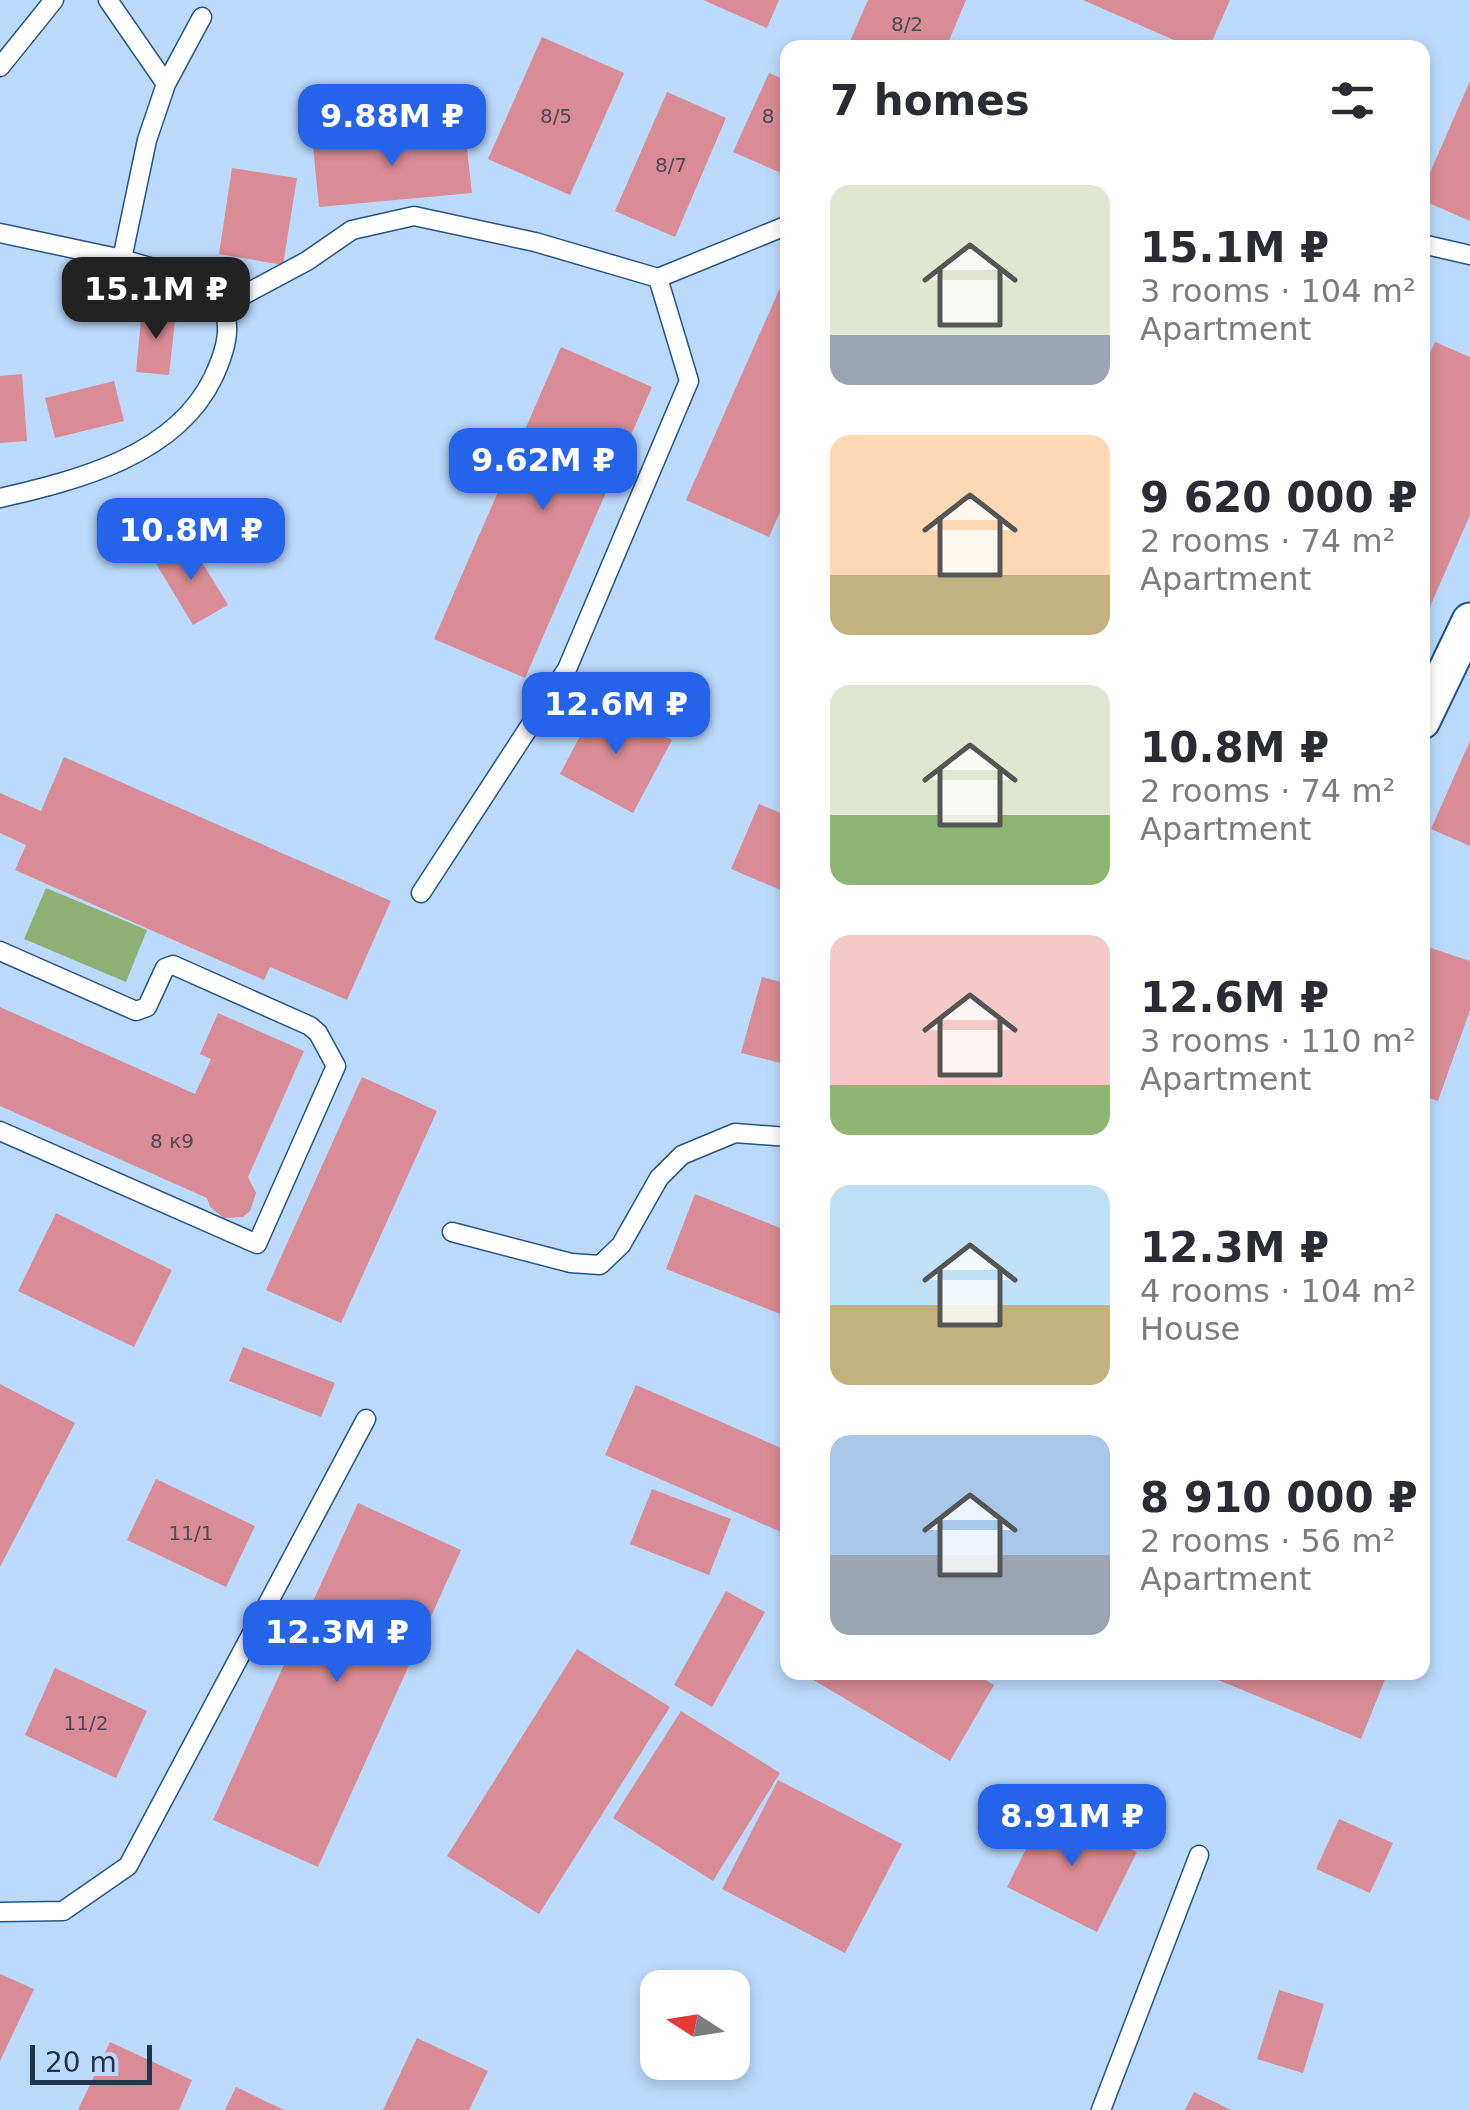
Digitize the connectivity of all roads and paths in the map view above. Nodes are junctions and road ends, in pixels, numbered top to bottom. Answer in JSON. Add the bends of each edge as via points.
{"nodes":[{"id":1,"x":54,"y":0,"type":"edge"},
{"id":2,"x":108,"y":0,"type":"edge"},
{"id":3,"x":202,"y":17,"type":"dead end"},
{"id":4,"x":0,"y":67,"type":"edge"},
{"id":5,"x":166,"y":84,"type":"junction"},
{"id":6,"x":780,"y":228,"type":"edge"},
{"id":7,"x":0,"y":233,"type":"edge"},
{"id":8,"x":1430,"y":246,"type":"edge"},
{"id":9,"x":1470,"y":255,"type":"edge"},
{"id":10,"x":122,"y":259,"type":"junction"},
{"id":11,"x":658,"y":278,"type":"junction"},
{"id":12,"x":223,"y":306,"type":"junction"},
{"id":13,"x":0,"y":498,"type":"edge"},
{"id":14,"x":1470,"y":622,"type":"edge"},
{"id":15,"x":1430,"y":697,"type":"edge"},
{"id":16,"x":421,"y":893,"type":"dead end"},
{"id":17,"x":0,"y":951,"type":"edge"},
{"id":18,"x":0,"y":1131,"type":"edge"},
{"id":19,"x":780,"y":1136,"type":"edge"},
{"id":20,"x":452,"y":1232,"type":"dead end"},
{"id":21,"x":366,"y":1419,"type":"dead end"},
{"id":22,"x":1199,"y":1855,"type":"dead end"},
{"id":23,"x":0,"y":1912,"type":"edge"},
{"id":24,"x":1101,"y":2110,"type":"edge"}],
"edges":[{"from":1,"to":4,"type":"lane"},
{"from":2,"to":5,"type":"lane"},
{"from":3,"to":5,"type":"lane"},
{"from":5,"to":10,"type":"lane"},
{"from":6,"to":11,"type":"lane"},
{"from":7,"to":10,"type":"lane"},
{"from":8,"to":9,"type":"lane"},
{"from":10,"to":12,"type":"lane","via":[[202,282],[222,297]]},
{"from":11,"to":12,"type":"lane","via":[[414,216],[352,230]]},
{"from":11,"to":16,"type":"lane","via":[[690,381],[567,669]]},
{"from":12,"to":13,"type":"lane","via":[[221,363],[201,402],[144,450],[66,483]]},
{"from":14,"to":15,"type":"street"},
{"from":17,"to":18,"type":"lane","via":[[136,1011],[147,1007],[164,968],[173,965],[310,1026],[336,1066],[257,1244]]},
{"from":19,"to":20,"type":"lane","via":[[735,1133],[682,1154],[659,1178],[621,1245],[600,1265]]},
{"from":21,"to":23,"type":"lane","via":[[128,1866],[63,1912]]},
{"from":22,"to":24,"type":"lane"}]}
